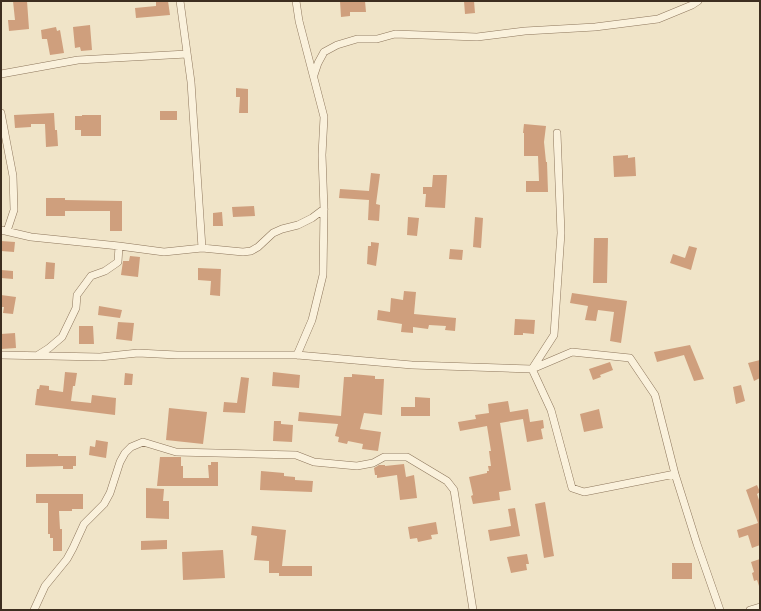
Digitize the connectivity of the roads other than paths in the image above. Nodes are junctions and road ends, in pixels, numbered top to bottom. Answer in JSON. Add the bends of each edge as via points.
{"nodes":[{"id":1,"x":180,"y":1,"type":"edge"},
{"id":2,"x":296,"y":1,"type":"edge"},
{"id":3,"x":698,"y":1,"type":"edge"},
{"id":4,"x":187,"y":54,"type":"junction"},
{"id":5,"x":1,"y":74,"type":"edge"},
{"id":6,"x":314,"y":75,"type":"junction"},
{"id":7,"x":1,"y":113,"type":"edge"},
{"id":8,"x":557,"y":133,"type":"dead end"},
{"id":9,"x":324,"y":209,"type":"junction"},
{"id":10,"x":4,"y":230,"type":"edge"},
{"id":11,"x":119,"y":246,"type":"junction"},
{"id":12,"x":202,"y":248,"type":"junction"},
{"id":13,"x":1,"y":355,"type":"edge"},
{"id":14,"x":297,"y":355,"type":"junction"},
{"id":15,"x":36,"y":356,"type":"junction"},
{"id":16,"x":532,"y":369,"type":"junction"},
{"id":17,"x":675,"y":474,"type":"junction"},
{"id":18,"x":760,"y":607,"type":"edge"},
{"id":19,"x":34,"y":610,"type":"edge"},
{"id":20,"x":473,"y":610,"type":"edge"},
{"id":21,"x":720,"y":610,"type":"edge"},
{"id":22,"x":750,"y":610,"type":"edge"}],
"edges":[{"from":1,"to":4,"type":"street"},
{"from":2,"to":6,"type":"street"},
{"from":3,"to":6,"type":"street","via":[[658,19],[595,27],[477,37],[395,34],[377,39],[357,39],[324,52]]},
{"from":4,"to":5,"type":"street","via":[[78,60]]},
{"from":4,"to":12,"type":"street"},
{"from":6,"to":9,"type":"street","via":[[324,117]]},
{"from":7,"to":10,"type":"street","via":[[13,176],[14,210]]},
{"from":8,"to":16,"type":"street","via":[[561,233],[554,335]]},
{"from":9,"to":12,"type":"street","via":[[298,225],[273,233],[251,251]]},
{"from":9,"to":14,"type":"street","via":[[323,275],[312,320]]},
{"from":10,"to":11,"type":"street","via":[[31,237]]},
{"from":11,"to":12,"type":"street","via":[[164,252]]},
{"from":11,"to":15,"type":"street","via":[[118,262],[105,272],[91,276],[77,295],[76,308],[62,336]]},
{"from":13,"to":15,"type":"street"},
{"from":14,"to":15,"type":"street","via":[[138,353],[100,357]]},
{"from":14,"to":16,"type":"street","via":[[412,365]]},
{"from":16,"to":17,"type":"street","via":[[572,352],[630,358],[655,395]]},
{"from":16,"to":17,"type":"street","via":[[551,410],[572,488],[584,492]]},
{"from":17,"to":21,"type":"street"},
{"from":18,"to":22,"type":"street"},
{"from":19,"to":20,"type":"street","via":[[45,586],[67,559],[84,524],[104,504],[125,453],[143,442],[176,452],[296,455],[314,462],[351,466],[373,463],[384,457],[406,457],[447,481],[454,490]]}]}
